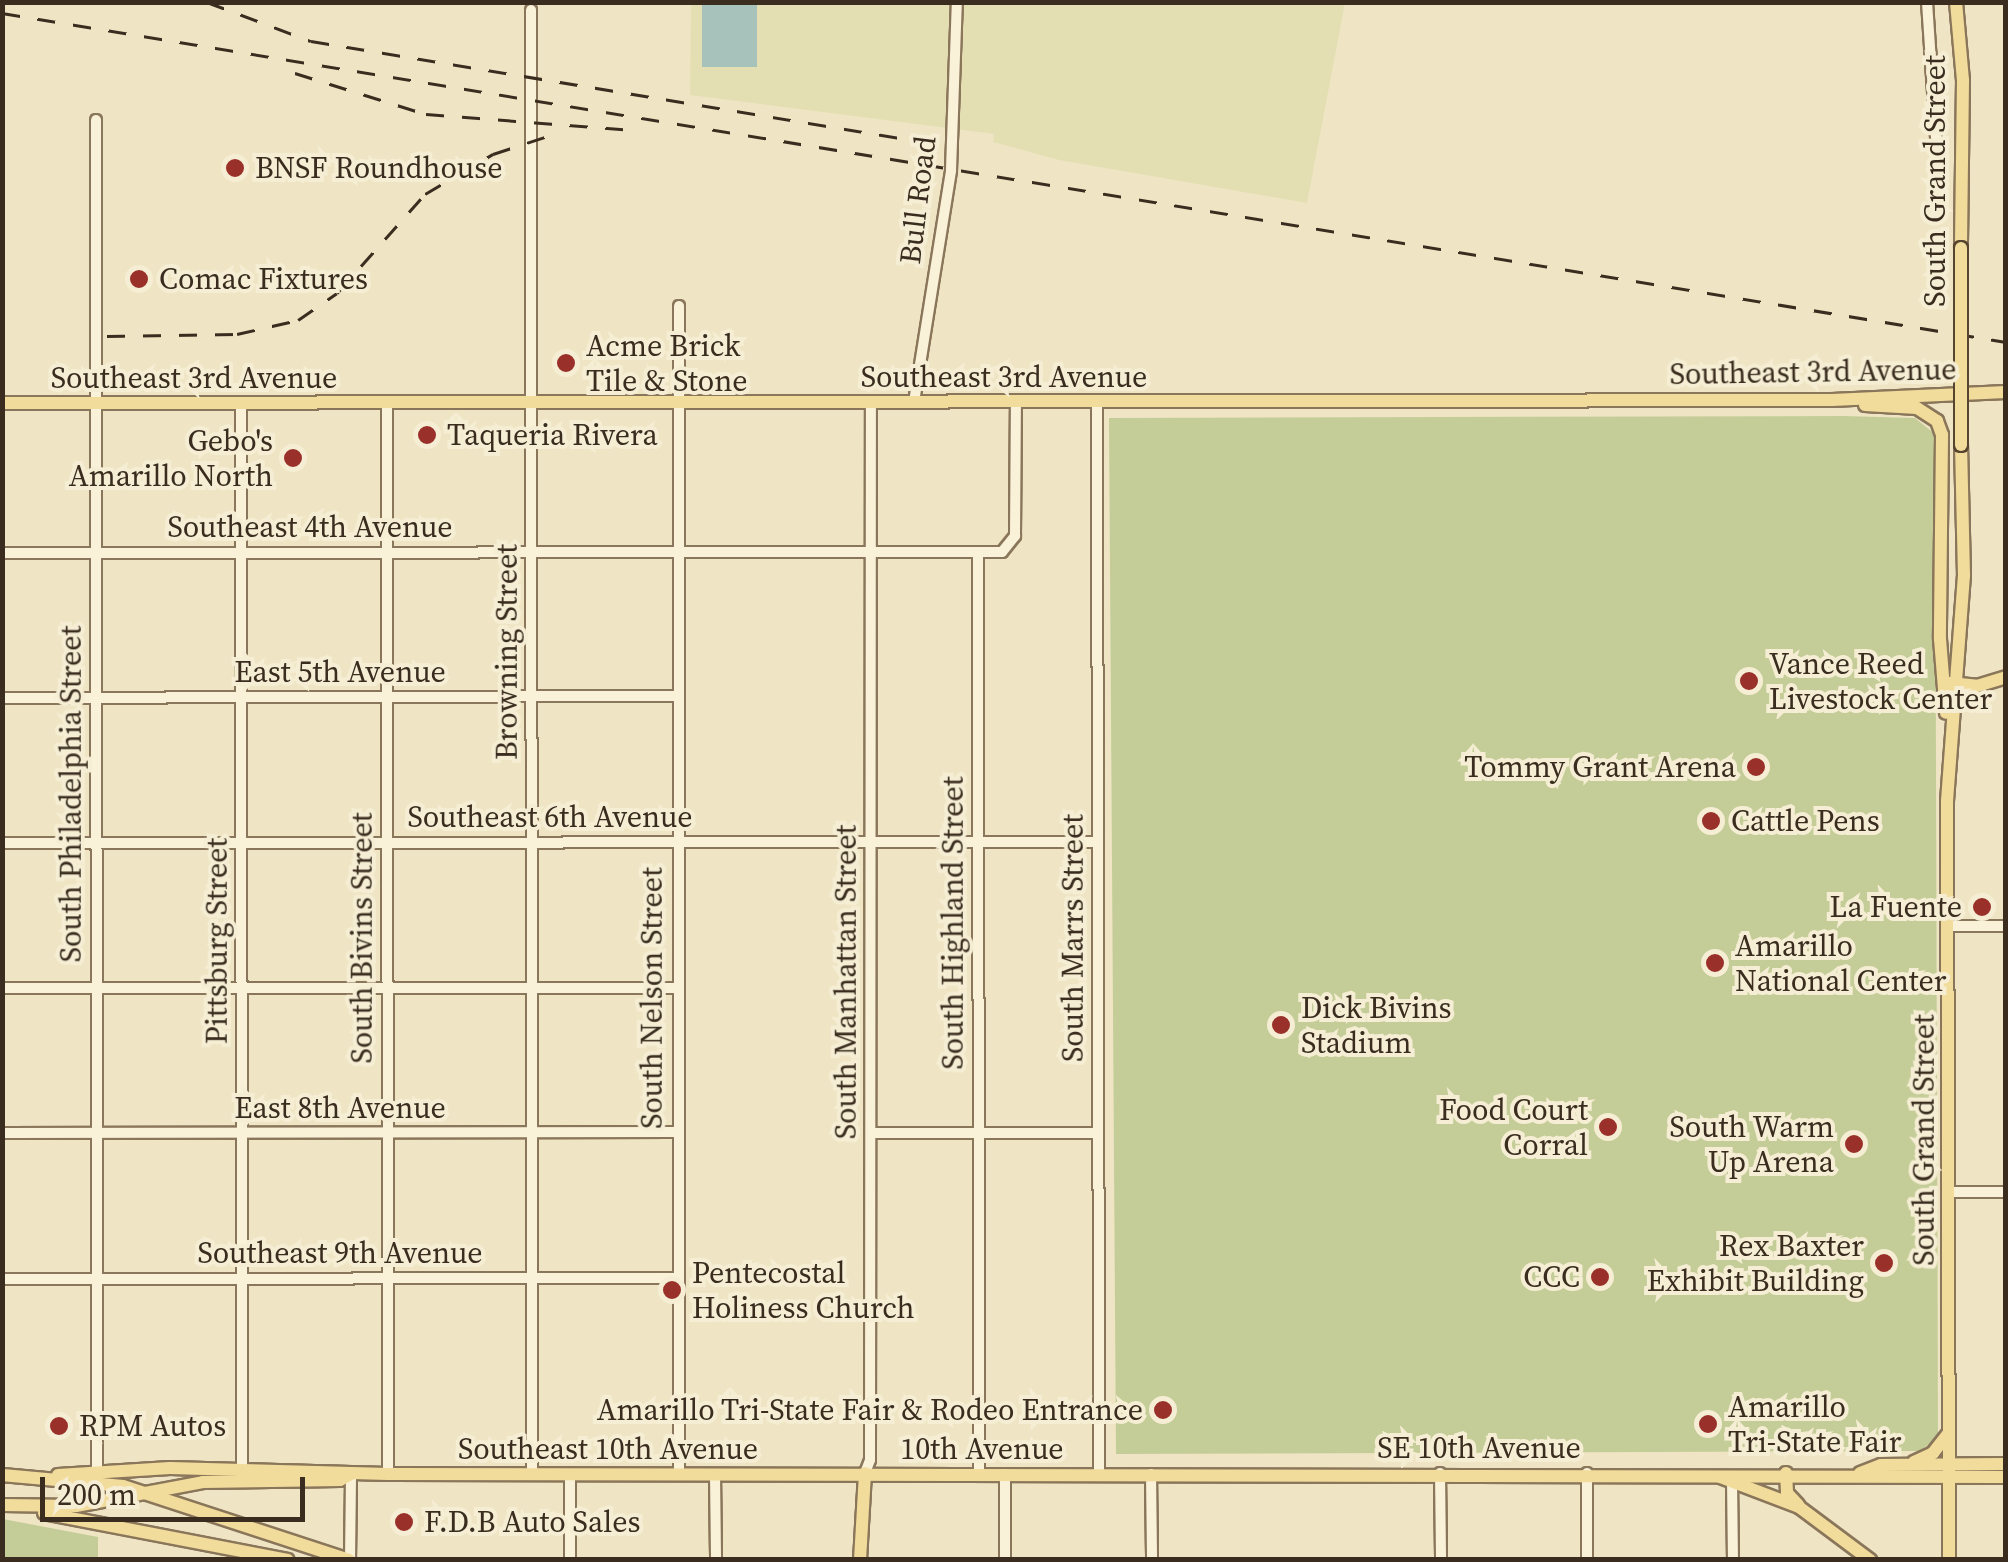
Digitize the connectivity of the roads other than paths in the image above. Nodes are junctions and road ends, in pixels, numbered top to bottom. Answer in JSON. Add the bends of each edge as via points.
{"nodes":[{"id":1,"x":956,"y":2,"type":"edge"},
{"id":2,"x":1927,"y":2,"type":"edge"},
{"id":3,"x":1956,"y":2,"type":"edge"},
{"id":4,"x":531,"y":10,"type":"dead end"},
{"id":5,"x":96,"y":120,"type":"dead end"},
{"id":6,"x":1936,"y":152,"type":"dead end"},
{"id":7,"x":678,"y":306,"type":"dead end"},
{"id":8,"x":2006,"y":392,"type":"edge"},
{"id":9,"x":1848,"y":400,"type":"junction"},
{"id":10,"x":1016,"y":401,"type":"junction"},
{"id":11,"x":241,"y":402,"type":"junction"},
{"id":12,"x":387,"y":402,"type":"junction"},
{"id":13,"x":530,"y":402,"type":"junction"},
{"id":14,"x":678,"y":402,"type":"junction"},
{"id":15,"x":871,"y":402,"type":"junction"},
{"id":16,"x":914,"y":402,"type":"junction"},
{"id":17,"x":1097,"y":402,"type":"junction"},
{"id":18,"x":2,"y":403,"type":"edge"},
{"id":19,"x":96,"y":403,"type":"junction"},
{"id":20,"x":871,"y":551,"type":"junction"},
{"id":21,"x":242,"y":552,"type":"junction"},
{"id":22,"x":387,"y":552,"type":"junction"},
{"id":23,"x":532,"y":552,"type":"junction"},
{"id":24,"x":678,"y":552,"type":"junction"},
{"id":25,"x":978,"y":552,"type":"junction"},
{"id":26,"x":2,"y":553,"type":"edge"},
{"id":27,"x":96,"y":553,"type":"junction"},
{"id":28,"x":1941,"y":675,"type":"junction"},
{"id":29,"x":2006,"y":677,"type":"edge"},
{"id":30,"x":1955,"y":685,"type":"junction"},
{"id":31,"x":677,"y":696,"type":"junction"},
{"id":32,"x":242,"y":697,"type":"junction"},
{"id":33,"x":387,"y":697,"type":"junction"},
{"id":34,"x":532,"y":697,"type":"junction"},
{"id":35,"x":2,"y":698,"type":"edge"},
{"id":36,"x":96,"y":698,"type":"junction"},
{"id":37,"x":1949,"y":734,"type":"junction"},
{"id":38,"x":97,"y":842,"type":"junction"},
{"id":39,"x":387,"y":842,"type":"junction"},
{"id":40,"x":532,"y":842,"type":"junction"},
{"id":41,"x":677,"y":842,"type":"junction"},
{"id":42,"x":871,"y":842,"type":"junction"},
{"id":43,"x":978,"y":842,"type":"junction"},
{"id":44,"x":1098,"y":842,"type":"junction"},
{"id":45,"x":2,"y":843,"type":"edge"},
{"id":46,"x":242,"y":844,"type":"junction"},
{"id":47,"x":1948,"y":926,"type":"junction"},
{"id":48,"x":2006,"y":926,"type":"edge"},
{"id":49,"x":2,"y":988,"type":"edge"},
{"id":50,"x":96,"y":988,"type":"junction"},
{"id":51,"x":242,"y":988,"type":"junction"},
{"id":52,"x":386,"y":988,"type":"junction"},
{"id":53,"x":532,"y":988,"type":"junction"},
{"id":54,"x":678,"y":988,"type":"junction"},
{"id":55,"x":678,"y":1132,"type":"junction"},
{"id":56,"x":978,"y":1132,"type":"junction"},
{"id":57,"x":97,"y":1133,"type":"junction"},
{"id":58,"x":242,"y":1133,"type":"junction"},
{"id":59,"x":388,"y":1133,"type":"junction"},
{"id":60,"x":532,"y":1133,"type":"junction"},
{"id":61,"x":872,"y":1133,"type":"junction"},
{"id":62,"x":1098,"y":1133,"type":"junction"},
{"id":63,"x":2,"y":1134,"type":"edge"},
{"id":64,"x":1949,"y":1192,"type":"junction"},
{"id":65,"x":2006,"y":1192,"type":"edge"},
{"id":66,"x":242,"y":1278,"type":"junction"},
{"id":67,"x":388,"y":1278,"type":"junction"},
{"id":68,"x":532,"y":1278,"type":"junction"},
{"id":69,"x":678,"y":1278,"type":"junction"},
{"id":70,"x":2,"y":1279,"type":"edge"},
{"id":71,"x":97,"y":1279,"type":"junction"},
{"id":72,"x":1949,"y":1432,"type":"junction"},
{"id":73,"x":2006,"y":1464,"type":"edge"},
{"id":74,"x":1904,"y":1465,"type":"junction"},
{"id":75,"x":97,"y":1468,"type":"junction"},
{"id":76,"x":1949,"y":1471,"type":"junction"},
{"id":77,"x":1440,"y":1473,"type":"junction"},
{"id":78,"x":1587,"y":1473,"type":"junction"},
{"id":79,"x":1786,"y":1473,"type":"junction"},
{"id":80,"x":1860,"y":1473,"type":"junction"},
{"id":81,"x":351,"y":1474,"type":"junction"},
{"id":82,"x":388,"y":1474,"type":"junction"},
{"id":83,"x":532,"y":1474,"type":"junction"},
{"id":84,"x":570,"y":1474,"type":"junction"},
{"id":85,"x":679,"y":1474,"type":"junction"},
{"id":86,"x":715,"y":1474,"type":"junction"},
{"id":87,"x":865,"y":1474,"type":"junction"},
{"id":88,"x":979,"y":1474,"type":"junction"},
{"id":89,"x":1006,"y":1474,"type":"junction"},
{"id":90,"x":1099,"y":1474,"type":"junction"},
{"id":91,"x":1151,"y":1474,"type":"junction"},
{"id":92,"x":2,"y":1475,"type":"edge"},
{"id":93,"x":58,"y":1475,"type":"junction"},
{"id":94,"x":242,"y":1475,"type":"junction"},
{"id":95,"x":2006,"y":1476,"type":"edge"},
{"id":96,"x":1732,"y":1477,"type":"junction"},
{"id":97,"x":144,"y":1492,"type":"junction"},
{"id":98,"x":2,"y":1506,"type":"edge"},
{"id":99,"x":1800,"y":1506,"type":"junction"},
{"id":100,"x":287,"y":1560,"type":"edge"},
{"id":101,"x":349,"y":1560,"type":"edge"},
{"id":102,"x":570,"y":1560,"type":"edge"},
{"id":103,"x":716,"y":1560,"type":"edge"},
{"id":104,"x":860,"y":1560,"type":"edge"},
{"id":105,"x":1006,"y":1560,"type":"edge"},
{"id":106,"x":1152,"y":1560,"type":"edge"},
{"id":107,"x":1441,"y":1560,"type":"edge"},
{"id":108,"x":1587,"y":1560,"type":"edge"},
{"id":109,"x":1733,"y":1560,"type":"edge"},
{"id":110,"x":1870,"y":1560,"type":"edge"},
{"id":111,"x":1950,"y":1560,"type":"edge"}],
"edges":[{"from":1,"to":16,"type":"street","name":"Bull Road","via":[[950,170]]},
{"from":2,"to":6,"type":"street","name":"South Grand Street"},
{"from":3,"to":30,"type":"main road","name":"South Grand Street","bridge":true,"via":[[1963,80],[1966,539]]},
{"from":4,"to":13,"type":"street","name":"Browning Street"},
{"from":5,"to":19,"type":"street","name":"South Philadelphia Street"},
{"from":7,"to":14,"type":"street","name":"South Nelson Street"},
{"from":8,"to":9,"type":"main road","name":"Southeast 3rd Avenue"},
{"from":9,"to":17,"type":"main road","name":"Southeast 3rd Avenue"},
{"from":9,"to":28,"type":"main road","via":[[1916,408],[1938,422]]},
{"from":10,"to":16,"type":"main road","name":"Southeast 3rd Avenue"},
{"from":10,"to":17,"type":"main road","name":"Southeast 3rd Avenue"},
{"from":10,"to":25,"type":"street","via":[[1015,536],[1002,552]]},
{"from":11,"to":12,"type":"main road","name":"Southeast 3rd Avenue"},
{"from":11,"to":19,"type":"main road","name":"Southeast 3rd Avenue"},
{"from":11,"to":21,"type":"street","name":"Pittsburg Street"},
{"from":12,"to":13,"type":"main road","name":"Southeast 3rd Avenue"},
{"from":12,"to":22,"type":"street","name":"South Bivins Street"},
{"from":13,"to":14,"type":"main road","name":"Southeast 3rd Avenue"},
{"from":13,"to":23,"type":"street","name":"Browning Street"},
{"from":14,"to":15,"type":"main road","name":"Southeast 3rd Avenue"},
{"from":14,"to":24,"type":"street","name":"South Nelson Street"},
{"from":15,"to":16,"type":"main road","name":"Southeast 3rd Avenue"},
{"from":15,"to":20,"type":"street","name":"South Manhattan Street"},
{"from":17,"to":44,"type":"street","name":"South Marrs Street"},
{"from":18,"to":19,"type":"main road","name":"Southeast 3rd Avenue"},
{"from":19,"to":27,"type":"street","name":"South Philadelphia Street"},
{"from":20,"to":24,"type":"street","name":"Southeast 4th Avenue"},
{"from":20,"to":25,"type":"street","name":"Southeast 4th Avenue"},
{"from":20,"to":42,"type":"street","name":"South Manhattan Street"},
{"from":21,"to":22,"type":"street","name":"Southeast 4th Avenue"},
{"from":21,"to":27,"type":"street","name":"Southeast 4th Avenue"},
{"from":21,"to":32,"type":"street","name":"Pittsburg Street"},
{"from":22,"to":23,"type":"street","name":"Southeast 4th Avenue"},
{"from":22,"to":33,"type":"street","name":"South Bivins Street"},
{"from":23,"to":24,"type":"street","name":"Southeast 4th Avenue"},
{"from":23,"to":34,"type":"street","name":"Browning Street"},
{"from":24,"to":31,"type":"street","name":"South Nelson Street"},
{"from":25,"to":43,"type":"street","name":"South Highland Street"},
{"from":26,"to":27,"type":"street","name":"Southeast 4th Avenue"},
{"from":27,"to":36,"type":"street","name":"South Philadelphia Street"},
{"from":28,"to":30,"type":"main road"},
{"from":28,"to":37,"type":"main road"},
{"from":29,"to":30,"type":"main road"},
{"from":30,"to":37,"type":"main road","name":"South Grand Street"},
{"from":31,"to":34,"type":"street","name":"East 5th Avenue"},
{"from":31,"to":41,"type":"street","name":"South Nelson Street"},
{"from":32,"to":33,"type":"street","name":"East 5th Avenue"},
{"from":32,"to":36,"type":"street","name":"East 5th Avenue"},
{"from":32,"to":46,"type":"street","name":"Pittsburg Street"},
{"from":33,"to":34,"type":"street","name":"East 5th Avenue"},
{"from":33,"to":39,"type":"street","name":"South Bivins Street"},
{"from":34,"to":40,"type":"street","name":"Browning Street"},
{"from":35,"to":36,"type":"street","name":"East 5th Avenue"},
{"from":36,"to":38,"type":"street","name":"South Philadelphia Street"},
{"from":37,"to":47,"type":"main road","name":"South Grand Street"},
{"from":38,"to":45,"type":"street","name":"Southeast 6th Avenue"},
{"from":38,"to":46,"type":"street","name":"Southeast 6th Avenue"},
{"from":38,"to":50,"type":"street","name":"South Philadelphia Street"},
{"from":39,"to":40,"type":"street","name":"Southeast 6th Avenue"},
{"from":39,"to":46,"type":"street","name":"Southeast 6th Avenue"},
{"from":39,"to":52,"type":"street","name":"South Bivins Street"},
{"from":40,"to":41,"type":"street","name":"Southeast 6th Avenue"},
{"from":40,"to":53,"type":"street","name":"Browning Street"},
{"from":41,"to":42,"type":"street","name":"Southeast 6th Avenue"},
{"from":41,"to":54,"type":"street","name":"South Nelson Street"},
{"from":42,"to":43,"type":"street","name":"Southeast 6th Avenue"},
{"from":42,"to":61,"type":"street","name":"South Manhattan Street"},
{"from":43,"to":44,"type":"street","name":"Southeast 6th Avenue"},
{"from":43,"to":56,"type":"street","name":"South Highland Street"},
{"from":44,"to":62,"type":"street","name":"South Marrs Street"},
{"from":46,"to":51,"type":"street","name":"Pittsburg Street"},
{"from":47,"to":48,"type":"street"},
{"from":47,"to":64,"type":"main road","name":"South Grand Street"},
{"from":49,"to":50,"type":"street"},
{"from":50,"to":51,"type":"street"},
{"from":50,"to":57,"type":"street","name":"South Philadelphia Street"},
{"from":51,"to":52,"type":"street"},
{"from":51,"to":58,"type":"street","name":"Pittsburg Street"},
{"from":52,"to":53,"type":"street"},
{"from":52,"to":59,"type":"street","name":"South Bivins Street"},
{"from":53,"to":54,"type":"street"},
{"from":53,"to":60,"type":"street","name":"Browning Street"},
{"from":54,"to":55,"type":"street","name":"South Nelson Street"},
{"from":55,"to":60,"type":"street","name":"East 8th Avenue"},
{"from":55,"to":69,"type":"street","name":"South Nelson Street"},
{"from":56,"to":61,"type":"street"},
{"from":56,"to":62,"type":"street"},
{"from":56,"to":88,"type":"street","name":"South Highland Street"},
{"from":57,"to":58,"type":"street","name":"East 8th Avenue"},
{"from":57,"to":63,"type":"street","name":"East 8th Avenue"},
{"from":57,"to":71,"type":"street","name":"South Philadelphia Street"},
{"from":58,"to":59,"type":"street","name":"East 8th Avenue"},
{"from":58,"to":66,"type":"street","name":"Pittsburg Street"},
{"from":59,"to":60,"type":"street","name":"East 8th Avenue"},
{"from":59,"to":67,"type":"street","name":"South Bivins Street"},
{"from":60,"to":68,"type":"street","name":"Browning Street"},
{"from":61,"to":87,"type":"street","name":"South Manhattan Street"},
{"from":62,"to":90,"type":"street","name":"South Marrs Street"},
{"from":64,"to":65,"type":"street"},
{"from":64,"to":72,"type":"main road","name":"South Grand Street"},
{"from":66,"to":67,"type":"street","name":"Southeast 9th Avenue"},
{"from":66,"to":71,"type":"street","name":"Southeast 9th Avenue"},
{"from":66,"to":94,"type":"street","name":"Pittsburg Street"},
{"from":67,"to":68,"type":"street","name":"Southeast 9th Avenue"},
{"from":67,"to":82,"type":"street","name":"South Bivins Street"},
{"from":68,"to":69,"type":"street","name":"Southeast 9th Avenue"},
{"from":68,"to":83,"type":"street","name":"Browning Street"},
{"from":69,"to":85,"type":"street","name":"South Nelson Street"},
{"from":70,"to":71,"type":"street","name":"Southeast 9th Avenue"},
{"from":71,"to":75,"type":"street","name":"South Philadelphia Street"},
{"from":72,"to":74,"type":"main road","via":[[1933,1453]]},
{"from":72,"to":76,"type":"main road","name":"South Grand Street"},
{"from":73,"to":76,"type":"main road"},
{"from":74,"to":76,"type":"main road"},
{"from":74,"to":80,"type":"main road"},
{"from":75,"to":93,"type":"main road"},
{"from":75,"to":94,"type":"main road"},
{"from":76,"to":80,"type":"main road"},
{"from":76,"to":95,"type":"main road"},
{"from":76,"to":111,"type":"main road","name":"South Grand Street"},
{"from":77,"to":78,"type":"main road","name":"SE 10th Avenue"},
{"from":77,"to":91,"type":"main road","name":"SE 10th Avenue"},
{"from":77,"to":107,"type":"street"},
{"from":78,"to":96,"type":"main road","name":"SE 10th Avenue"},
{"from":78,"to":108,"type":"street"},
{"from":79,"to":80,"type":"main road"},
{"from":79,"to":96,"type":"main road"},
{"from":79,"to":99,"type":"main road","via":[[1787,1493]]},
{"from":81,"to":82,"type":"main road","name":"Southeast 10th Avenue"},
{"from":81,"to":94,"type":"main road","via":[[340,1480]]},
{"from":81,"to":101,"type":"street"},
{"from":82,"to":83,"type":"main road","name":"Southeast 10th Avenue"},
{"from":83,"to":84,"type":"main road","name":"Southeast 10th Avenue"},
{"from":84,"to":85,"type":"main road","name":"Southeast 10th Avenue"},
{"from":84,"to":102,"type":"street"},
{"from":85,"to":86,"type":"main road","name":"Southeast 10th Avenue"},
{"from":86,"to":87,"type":"main road","name":"Southeast 10th Avenue"},
{"from":86,"to":103,"type":"street"},
{"from":87,"to":88,"type":"main road","name":"10th Avenue"},
{"from":87,"to":104,"type":"main road","name":"South Manhattan Street"},
{"from":88,"to":89,"type":"main road","name":"10th Avenue"},
{"from":89,"to":90,"type":"main road","name":"10th Avenue"},
{"from":89,"to":105,"type":"street"},
{"from":90,"to":91,"type":"main road","name":"SE 10th Avenue"},
{"from":91,"to":106,"type":"street"},
{"from":92,"to":93,"type":"main road"},
{"from":93,"to":97,"type":"main road"},
{"from":94,"to":97,"type":"main road"},
{"from":96,"to":99,"type":"main road"},
{"from":96,"to":109,"type":"street"},
{"from":97,"to":98,"type":"main road","via":[[76,1506]]},
{"from":97,"to":101,"type":"main road"},
{"from":98,"to":100,"type":"main road"},
{"from":99,"to":110,"type":"main road"}]}
